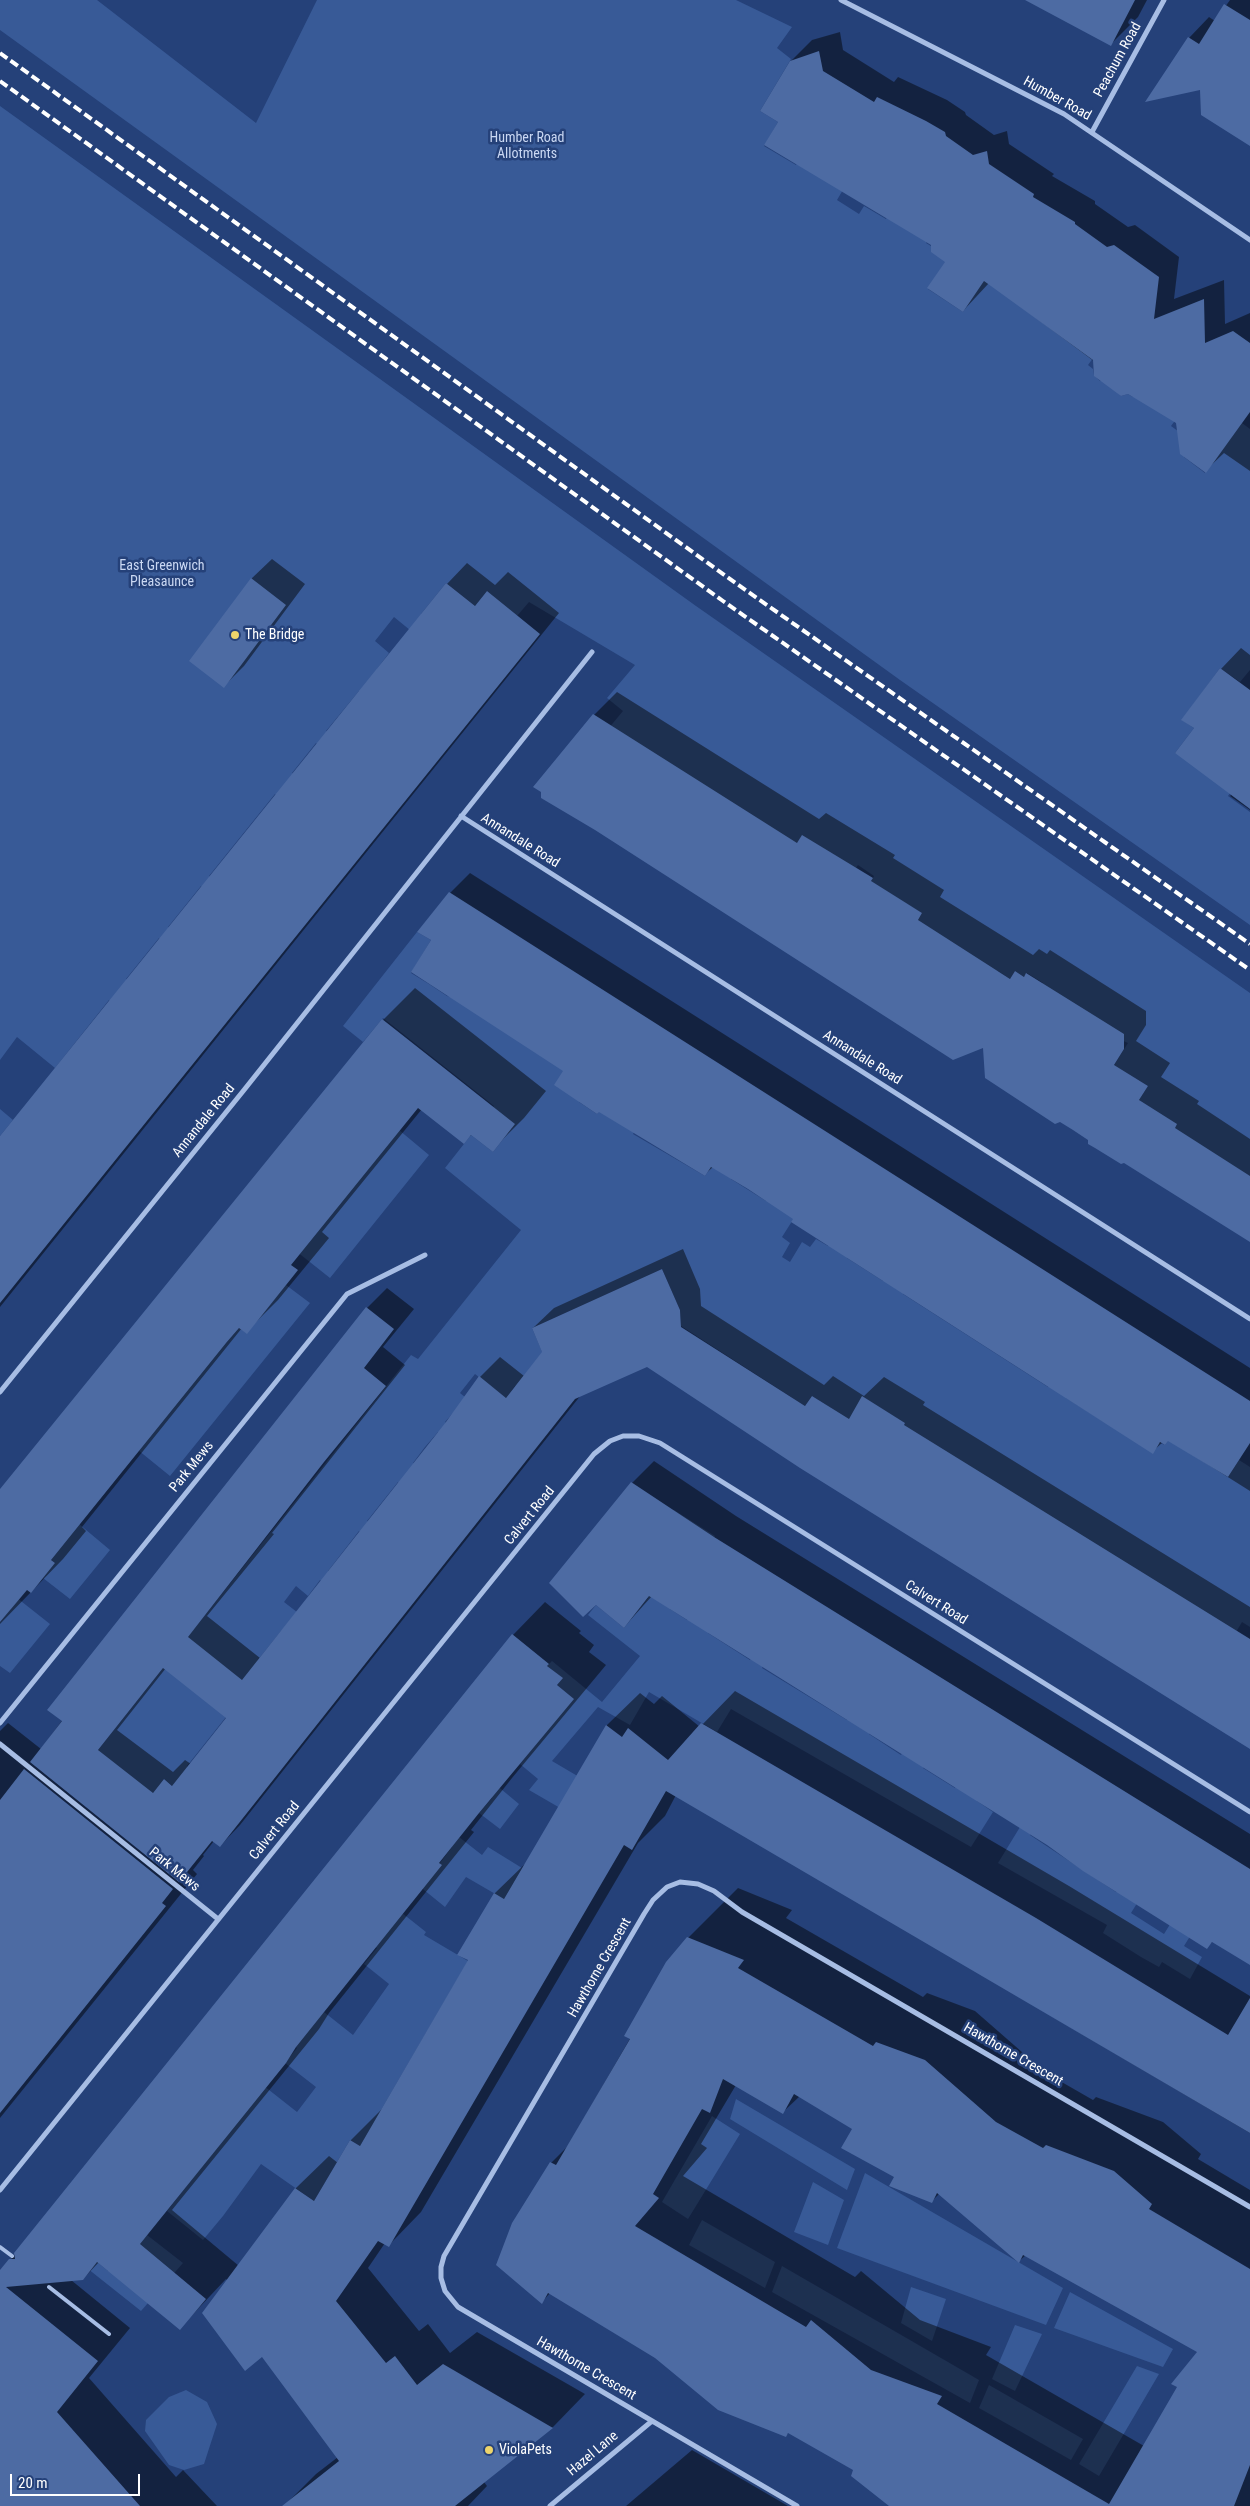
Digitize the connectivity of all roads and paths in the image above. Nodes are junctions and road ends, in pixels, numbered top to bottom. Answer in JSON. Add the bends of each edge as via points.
{"nodes":[{"id":1,"x":841,"y":0,"type":"edge"},
{"id":2,"x":1164,"y":0,"type":"edge"},
{"id":3,"x":1092,"y":132,"type":"junction"},
{"id":4,"x":1250,"y":240,"type":"edge"},
{"id":5,"x":592,"y":652,"type":"dead end"},
{"id":6,"x":461,"y":816,"type":"junction"},
{"id":7,"x":425,"y":1255,"type":"dead end"},
{"id":8,"x":1250,"y":1319,"type":"edge"},
{"id":9,"x":0,"y":1392,"type":"edge"},
{"id":10,"x":0,"y":1722,"type":"edge"},
{"id":11,"x":0,"y":1744,"type":"edge"},
{"id":12,"x":1250,"y":1812,"type":"edge"},
{"id":13,"x":218,"y":1920,"type":"junction"},
{"id":14,"x":0,"y":2190,"type":"edge"},
{"id":15,"x":1250,"y":2207,"type":"edge"},
{"id":16,"x":0,"y":2246,"type":"edge"},
{"id":17,"x":12,"y":2256,"type":"dead end"},
{"id":18,"x":49,"y":2286,"type":"dead end"},
{"id":19,"x":109,"y":2334,"type":"dead end"},
{"id":20,"x":652,"y":2421,"type":"junction"},
{"id":21,"x":550,"y":2506,"type":"edge"},
{"id":22,"x":797,"y":2506,"type":"edge"}],
"edges":[{"from":1,"to":3,"type":"street","name":"Humber Road","via":[[1064,114]]},
{"from":2,"to":3,"type":"street","name":"Peachum Road"},
{"from":3,"to":4,"type":"street","name":"Humber Road"},
{"from":5,"to":6,"type":"street","name":"Annandale Road"},
{"from":6,"to":8,"type":"street","name":"Annandale Road"},
{"from":6,"to":9,"type":"street","name":"Annandale Road"},
{"from":7,"to":10,"type":"street","name":"Park Mews","via":[[347,1294]]},
{"from":11,"to":13,"type":"street","name":"Park Mews"},
{"from":12,"to":13,"type":"street","name":"Calvert Road","via":[[660,1443],[639,1436],[623,1436],[610,1441],[594,1454]]},
{"from":13,"to":14,"type":"street","name":"Calvert Road"},
{"from":15,"to":20,"type":"street","name":"Hawthorne Crescent","via":[[742,1912],[714,1891],[698,1884],[680,1882],[667,1887],[644,1914],[444,2256],[441,2267],[445,2291],[458,2307]]},
{"from":16,"to":17,"type":"lane"},
{"from":18,"to":19,"type":"lane"},
{"from":20,"to":21,"type":"street","name":"Hazel Lane"},
{"from":20,"to":22,"type":"street","name":"Hawthorne Crescent"}]}
